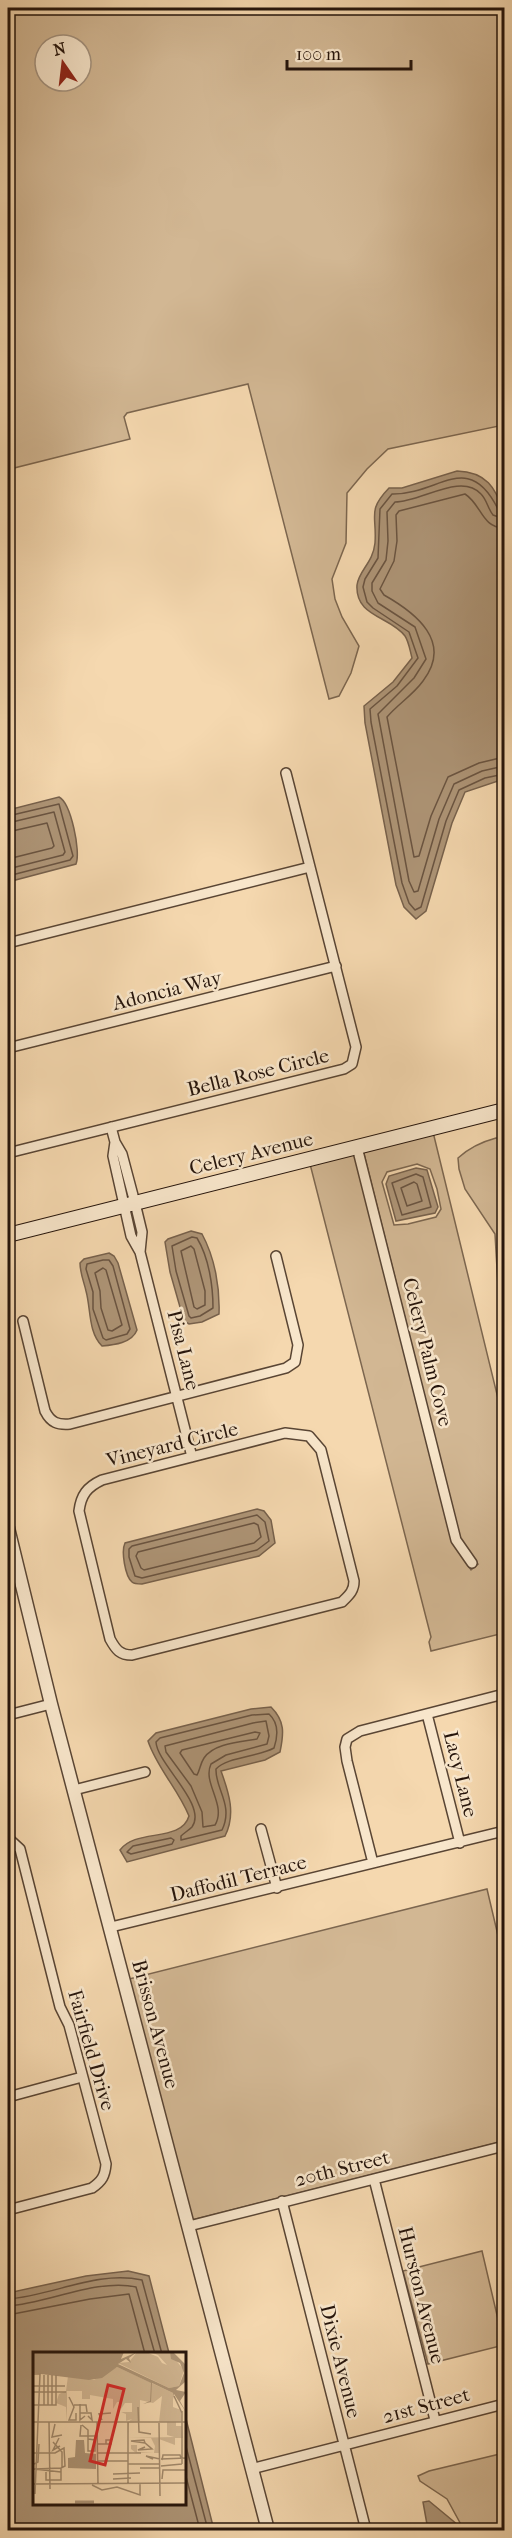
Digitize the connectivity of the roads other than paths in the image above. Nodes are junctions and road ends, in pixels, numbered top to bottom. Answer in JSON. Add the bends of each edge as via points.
{"nodes":[{"id":1,"x":286,"y":773,"type":"dead end"},
{"id":2,"x":310,"y":867,"type":"junction"},
{"id":3,"x":8,"y":943,"type":"edge"},
{"id":4,"x":336,"y":966,"type":"junction"},
{"id":5,"x":8,"y":1048,"type":"edge"},
{"id":6,"x":504,"y":1110,"type":"edge"},
{"id":7,"x":111,"y":1127,"type":"junction"},
{"id":8,"x":357,"y":1146,"type":"junction"},
{"id":9,"x":8,"y":1153,"type":"edge"},
{"id":10,"x":129,"y":1204,"type":"junction"},
{"id":11,"x":8,"y":1235,"type":"edge"},
{"id":12,"x":276,"y":1256,"type":"dead end"},
{"id":13,"x":23,"y":1321,"type":"dead end"},
{"id":14,"x":177,"y":1396,"type":"junction"},
{"id":15,"x":192,"y":1457,"type":"junction"},
{"id":16,"x":8,"y":1528,"type":"edge"},
{"id":17,"x":472,"y":1563,"type":"dead end"},
{"id":18,"x":504,"y":1696,"type":"edge"},
{"id":19,"x":51,"y":1704,"type":"junction"},
{"id":20,"x":427,"y":1714,"type":"junction"},
{"id":21,"x":8,"y":1715,"type":"edge"},
{"id":22,"x":145,"y":1772,"type":"dead end"},
{"id":23,"x":74,"y":1790,"type":"junction"},
{"id":24,"x":261,"y":1829,"type":"dead end"},
{"id":25,"x":504,"y":1831,"type":"edge"},
{"id":26,"x":8,"y":1838,"type":"edge"},
{"id":27,"x":460,"y":1843,"type":"junction"},
{"id":28,"x":373,"y":1863,"type":"junction"},
{"id":29,"x":277,"y":1888,"type":"junction"},
{"id":30,"x":111,"y":1927,"type":"junction"},
{"id":31,"x":82,"y":2077,"type":"junction"},
{"id":32,"x":8,"y":2097,"type":"edge"},
{"id":33,"x":504,"y":2146,"type":"edge"},
{"id":34,"x":374,"y":2179,"type":"junction"},
{"id":35,"x":282,"y":2201,"type":"junction"},
{"id":36,"x":8,"y":2210,"type":"edge"},
{"id":37,"x":189,"y":2226,"type":"junction"},
{"id":38,"x":504,"y":2404,"type":"edge"},
{"id":39,"x":435,"y":2420,"type":"junction"},
{"id":40,"x":344,"y":2446,"type":"junction"},
{"id":41,"x":252,"y":2469,"type":"junction"},
{"id":42,"x":267,"y":2530,"type":"edge"},
{"id":43,"x":366,"y":2530,"type":"edge"}],
"edges":[{"from":1,"to":2,"type":"street","name":"Bella Rose Circle"},
{"from":2,"to":3,"type":"street"},
{"from":2,"to":4,"type":"street","name":"Bella Rose Circle"},
{"from":4,"to":5,"type":"street","name":"Adoncia Way"},
{"from":4,"to":7,"type":"street","name":"Bella Rose Circle","via":[[356,1047],[352,1064],[345,1069]]},
{"from":6,"to":8,"type":"main road","name":"Celery Avenue"},
{"from":7,"to":9,"type":"street","name":"Bella Rose Circle"},
{"from":7,"to":10,"type":"street","name":"Pisa Lane","via":[[113,1156]]},
{"from":8,"to":10,"type":"main road","name":"Celery Avenue"},
{"from":8,"to":17,"type":"street","name":"Celery Palm Cove","via":[[456,1540]]},
{"from":10,"to":11,"type":"main road","name":"Celery Avenue"},
{"from":10,"to":14,"type":"street","name":"Pisa Lane","via":[[130,1236],[140,1252]]},
{"from":12,"to":14,"type":"street","via":[[298,1345],[295,1362],[286,1368]]},
{"from":13,"to":14,"type":"street","via":[[45,1411],[49,1419],[60,1425]]},
{"from":14,"to":15,"type":"street","name":"Pisa Lane"},
{"from":15,"to":15,"type":"street","name":"Vineyard Circle","via":[[285,1433],[309,1436],[321,1450],[354,1588],[342,1602],[124,1655],[110,1639],[79,1511],[80,1501],[90,1485],[102,1480]]},
{"from":16,"to":19,"type":"street","name":"Brisson Avenue"},
{"from":18,"to":20,"type":"street"},
{"from":19,"to":21,"type":"street"},
{"from":19,"to":23,"type":"street","name":"Brisson Avenue"},
{"from":20,"to":27,"type":"street","name":"Lacy Lane"},
{"from":20,"to":28,"type":"street","via":[[360,1731],[347,1739],[347,1761]]},
{"from":22,"to":23,"type":"street"},
{"from":23,"to":30,"type":"street","name":"Brisson Avenue"},
{"from":24,"to":29,"type":"street"},
{"from":25,"to":27,"type":"street","name":"Daffodil Terrace"},
{"from":26,"to":31,"type":"street","name":"Fairfield Drive","via":[[20,1849]]},
{"from":27,"to":28,"type":"street","name":"Daffodil Terrace"},
{"from":28,"to":29,"type":"street","name":"Daffodil Terrace"},
{"from":29,"to":30,"type":"street","name":"Daffodil Terrace"},
{"from":30,"to":37,"type":"street","name":"Brisson Avenue"},
{"from":31,"to":32,"type":"street"},
{"from":31,"to":36,"type":"street","name":"Fairfield Drive","via":[[106,2164],[102,2181],[92,2188]]},
{"from":33,"to":34,"type":"street","name":"20th Street"},
{"from":34,"to":35,"type":"street","name":"20th Street"},
{"from":34,"to":39,"type":"street","name":"Hurston Avenue"},
{"from":35,"to":37,"type":"street","name":"20th Street"},
{"from":35,"to":40,"type":"street","name":"Dixie Avenue"},
{"from":37,"to":41,"type":"street","name":"Brisson Avenue"},
{"from":38,"to":39,"type":"street","name":"21st Street"},
{"from":39,"to":40,"type":"street","name":"21st Street"},
{"from":40,"to":41,"type":"street","name":"21st Street"},
{"from":40,"to":43,"type":"street","name":"Dixie Avenue"},
{"from":41,"to":42,"type":"street","name":"Brisson Avenue"}]}
